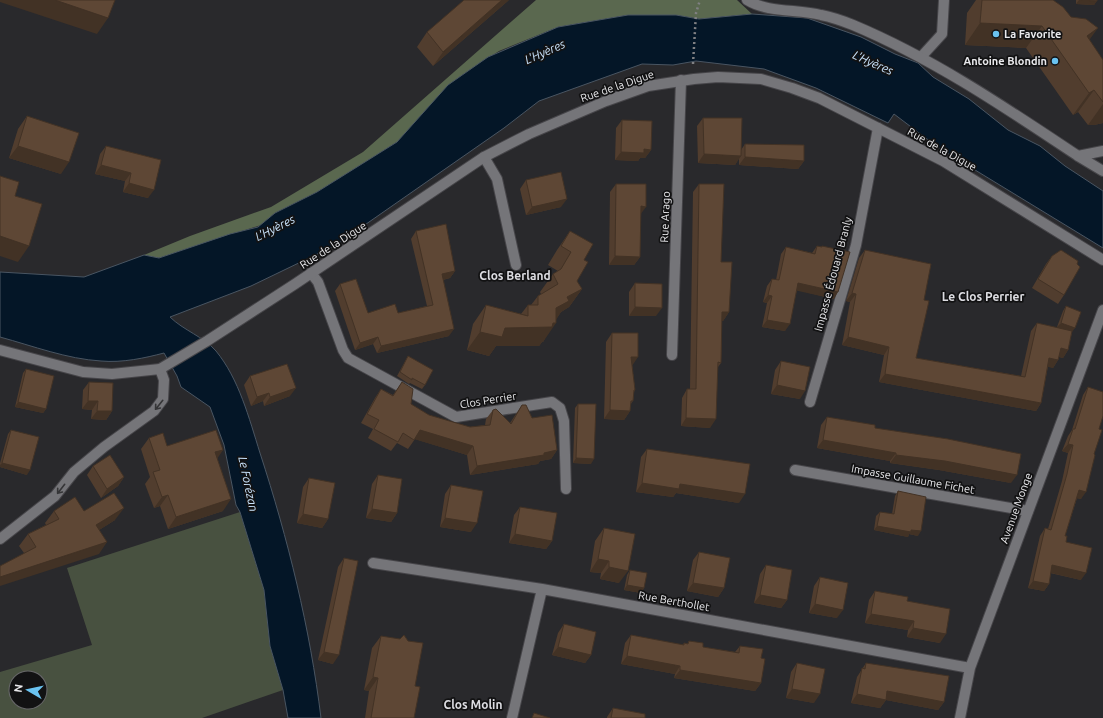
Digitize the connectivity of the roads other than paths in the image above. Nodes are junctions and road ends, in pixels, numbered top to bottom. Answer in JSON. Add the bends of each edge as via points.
{"nodes":[{"id":1,"x":747,"y":0,"type":"edge"},
{"id":2,"x":944,"y":0,"type":"edge"},
{"id":3,"x":921,"y":57,"type":"junction"},
{"id":4,"x":681,"y":80,"type":"junction"},
{"id":5,"x":878,"y":128,"type":"junction"},
{"id":6,"x":1103,"y":151,"type":"edge"},
{"id":7,"x":1078,"y":156,"type":"junction"},
{"id":8,"x":484,"y":157,"type":"junction"},
{"id":9,"x":1103,"y":171,"type":"edge"},
{"id":10,"x":1103,"y":260,"type":"edge"},
{"id":11,"x":516,"y":265,"type":"dead end"},
{"id":12,"x":311,"y":273,"type":"junction"},
{"id":13,"x":1103,"y":310,"type":"edge"},
{"id":14,"x":0,"y":350,"type":"edge"},
{"id":15,"x":672,"y":355,"type":"dead end"},
{"id":16,"x":164,"y":367,"type":"junction"},
{"id":17,"x":810,"y":402,"type":"dead end"},
{"id":18,"x":795,"y":470,"type":"dead end"},
{"id":19,"x":566,"y":489,"type":"dead end"},
{"id":20,"x":1028,"y":511,"type":"junction"},
{"id":21,"x":0,"y":539,"type":"edge"},
{"id":22,"x":373,"y":564,"type":"dead end"},
{"id":23,"x":542,"y":589,"type":"junction"},
{"id":24,"x":970,"y":668,"type":"junction"},
{"id":25,"x":512,"y":718,"type":"edge"},
{"id":26,"x":960,"y":718,"type":"edge"}],
"edges":[{"from":1,"to":3,"type":"street","via":[[770,8],[821,15],[852,25]]},
{"from":2,"to":3,"type":"street","via":[[942,34]]},
{"from":3,"to":7,"type":"street","via":[[994,100]]},
{"from":4,"to":5,"type":"street","name":"Rue de la Digue","via":[[718,77],[761,79],[819,98]]},
{"from":4,"to":8,"type":"street","name":"Rue de la Digue","via":[[648,86],[606,101],[529,134]]},
{"from":4,"to":15,"type":"street","name":"Rue Arago"},
{"from":5,"to":10,"type":"street","name":"Rue de la Digue","via":[[943,161]]},
{"from":5,"to":17,"type":"street","name":"Impasse Édouard Branly","via":[[856,245]]},
{"from":6,"to":7,"type":"street"},
{"from":7,"to":9,"type":"street"},
{"from":8,"to":11,"type":"street","via":[[497,179]]},
{"from":8,"to":12,"type":"street","name":"Rue de la Digue"},
{"from":12,"to":16,"type":"street","name":"Rue de la Digue"},
{"from":12,"to":19,"type":"street","name":"Clos Perrier","via":[[318,282],[348,358],[456,417],[552,402],[560,408],[566,434]]},
{"from":13,"to":20,"type":"street","name":"Avenue Monge"},
{"from":14,"to":16,"type":"street","via":[[83,372],[112,374]]},
{"from":16,"to":21,"type":"street","one_way":true,"via":[[163,399],[154,411],[98,452],[74,472],[55,496]]},
{"from":18,"to":20,"type":"street","name":"Impasse Guillaume Fichet"},
{"from":20,"to":24,"type":"street","name":"Avenue Monge"},
{"from":22,"to":23,"type":"street","name":"Rue Berthollet"},
{"from":23,"to":24,"type":"street","name":"Rue Berthollet"},
{"from":23,"to":25,"type":"street"},
{"from":24,"to":26,"type":"street","name":"Avenue Monge"}]}
